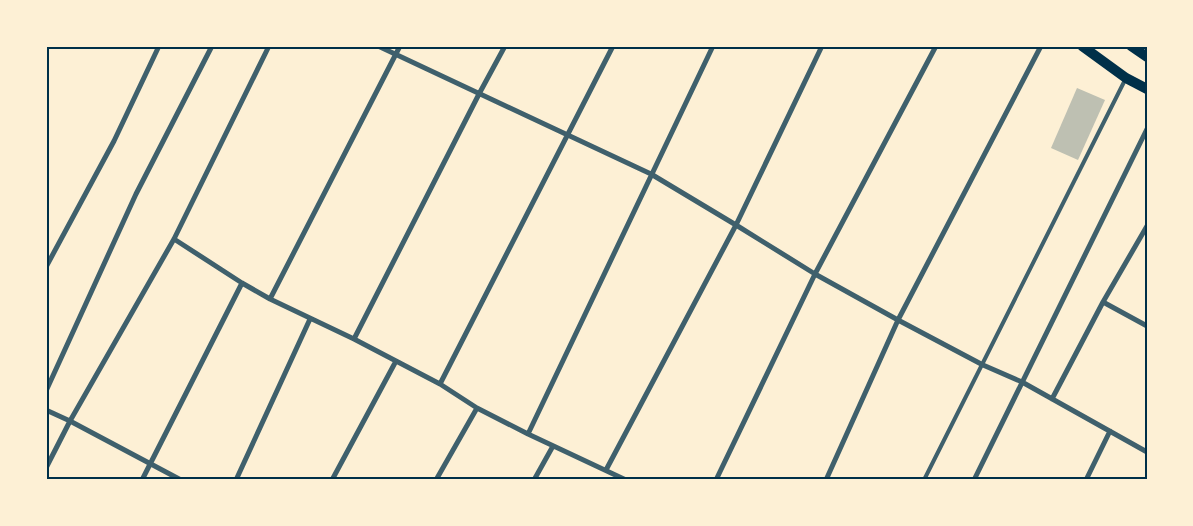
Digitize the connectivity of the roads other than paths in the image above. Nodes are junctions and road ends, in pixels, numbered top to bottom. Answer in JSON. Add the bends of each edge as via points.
{"nodes":[{"id":1,"x":159,"y":46,"type":"edge"},
{"id":2,"x":212,"y":46,"type":"edge"},
{"id":3,"x":268,"y":46,"type":"edge"},
{"id":4,"x":378,"y":46,"type":"edge"},
{"id":5,"x":400,"y":46,"type":"edge"},
{"id":6,"x":505,"y":46,"type":"edge"},
{"id":7,"x":613,"y":46,"type":"edge"},
{"id":8,"x":713,"y":46,"type":"edge"},
{"id":9,"x":822,"y":46,"type":"edge"},
{"id":10,"x":936,"y":46,"type":"edge"},
{"id":11,"x":1041,"y":46,"type":"edge"},
{"id":12,"x":1082,"y":46,"type":"edge"},
{"id":13,"x":1131,"y":46,"type":"edge"},
{"id":14,"x":396,"y":54,"type":"junction"},
{"id":15,"x":1147,"y":57,"type":"edge"},
{"id":16,"x":1126,"y":78,"type":"junction"},
{"id":17,"x":1147,"y":90,"type":"edge"},
{"id":18,"x":479,"y":94,"type":"junction"},
{"id":19,"x":1147,"y":129,"type":"edge"},
{"id":20,"x":567,"y":135,"type":"junction"},
{"id":21,"x":651,"y":174,"type":"junction"},
{"id":22,"x":736,"y":225,"type":"junction"},
{"id":23,"x":1147,"y":226,"type":"edge"},
{"id":24,"x":174,"y":239,"type":"junction"},
{"id":25,"x":46,"y":267,"type":"edge"},
{"id":26,"x":814,"y":274,"type":"junction"},
{"id":27,"x":242,"y":283,"type":"junction"},
{"id":28,"x":270,"y":299,"type":"junction"},
{"id":29,"x":1103,"y":302,"type":"junction"},
{"id":30,"x":310,"y":319,"type":"junction"},
{"id":31,"x":898,"y":320,"type":"junction"},
{"id":32,"x":1147,"y":326,"type":"edge"},
{"id":33,"x":354,"y":339,"type":"junction"},
{"id":34,"x":396,"y":361,"type":"junction"},
{"id":35,"x":982,"y":365,"type":"junction"},
{"id":36,"x":1022,"y":382,"type":"junction"},
{"id":37,"x":440,"y":384,"type":"junction"},
{"id":38,"x":46,"y":391,"type":"edge"},
{"id":39,"x":1052,"y":399,"type":"junction"},
{"id":40,"x":477,"y":408,"type":"junction"},
{"id":41,"x":46,"y":410,"type":"edge"},
{"id":42,"x":70,"y":421,"type":"junction"},
{"id":43,"x":1110,"y":431,"type":"junction"},
{"id":44,"x":528,"y":434,"type":"junction"},
{"id":45,"x":553,"y":446,"type":"junction"},
{"id":46,"x":1147,"y":452,"type":"edge"},
{"id":47,"x":150,"y":463,"type":"junction"},
{"id":48,"x":46,"y":468,"type":"edge"},
{"id":49,"x":606,"y":470,"type":"junction"},
{"id":50,"x":142,"y":480,"type":"edge"},
{"id":51,"x":181,"y":480,"type":"edge"},
{"id":52,"x":236,"y":480,"type":"edge"},
{"id":53,"x":332,"y":480,"type":"edge"},
{"id":54,"x":436,"y":480,"type":"edge"},
{"id":55,"x":534,"y":480,"type":"edge"},
{"id":56,"x":626,"y":480,"type":"edge"},
{"id":57,"x":716,"y":480,"type":"edge"},
{"id":58,"x":826,"y":480,"type":"edge"},
{"id":59,"x":924,"y":480,"type":"edge"},
{"id":60,"x":974,"y":480,"type":"edge"},
{"id":61,"x":1086,"y":480,"type":"edge"}],
"edges":[{"from":1,"to":25,"type":"street","via":[[114,141]]},
{"from":2,"to":38,"type":"street","via":[[136,194]]},
{"from":3,"to":24,"type":"street"},
{"from":4,"to":14,"type":"street"},
{"from":5,"to":14,"type":"street"},
{"from":6,"to":18,"type":"street"},
{"from":7,"to":20,"type":"street"},
{"from":8,"to":21,"type":"street"},
{"from":9,"to":22,"type":"street"},
{"from":10,"to":26,"type":"street"},
{"from":11,"to":31,"type":"street"},
{"from":12,"to":16,"type":"main road"},
{"from":13,"to":15,"type":"main road"},
{"from":14,"to":18,"type":"street"},
{"from":14,"to":28,"type":"street"},
{"from":16,"to":17,"type":"main road"},
{"from":16,"to":35,"type":"lane"},
{"from":18,"to":20,"type":"street"},
{"from":18,"to":33,"type":"street"},
{"from":19,"to":36,"type":"street"},
{"from":20,"to":21,"type":"street"},
{"from":20,"to":37,"type":"street"},
{"from":21,"to":22,"type":"street"},
{"from":21,"to":44,"type":"street"},
{"from":22,"to":26,"type":"street"},
{"from":22,"to":49,"type":"street"},
{"from":23,"to":29,"type":"street"},
{"from":24,"to":27,"type":"street"},
{"from":24,"to":42,"type":"street"},
{"from":26,"to":31,"type":"street"},
{"from":26,"to":57,"type":"street"},
{"from":27,"to":28,"type":"street"},
{"from":27,"to":47,"type":"street"},
{"from":28,"to":30,"type":"street"},
{"from":29,"to":32,"type":"street"},
{"from":29,"to":39,"type":"street"},
{"from":30,"to":33,"type":"street"},
{"from":30,"to":52,"type":"street"},
{"from":31,"to":35,"type":"street"},
{"from":31,"to":58,"type":"street"},
{"from":33,"to":34,"type":"street"},
{"from":34,"to":37,"type":"street"},
{"from":34,"to":53,"type":"street"},
{"from":35,"to":36,"type":"street"},
{"from":35,"to":59,"type":"lane"},
{"from":36,"to":39,"type":"street"},
{"from":36,"to":60,"type":"street"},
{"from":37,"to":40,"type":"street"},
{"from":39,"to":43,"type":"street"},
{"from":40,"to":44,"type":"street"},
{"from":40,"to":54,"type":"street"},
{"from":41,"to":42,"type":"street"},
{"from":42,"to":47,"type":"street"},
{"from":42,"to":48,"type":"street"},
{"from":43,"to":46,"type":"street"},
{"from":43,"to":61,"type":"street"},
{"from":44,"to":45,"type":"street"},
{"from":45,"to":49,"type":"street"},
{"from":45,"to":55,"type":"street"},
{"from":47,"to":50,"type":"street"},
{"from":47,"to":51,"type":"street"},
{"from":49,"to":56,"type":"street"}]}
